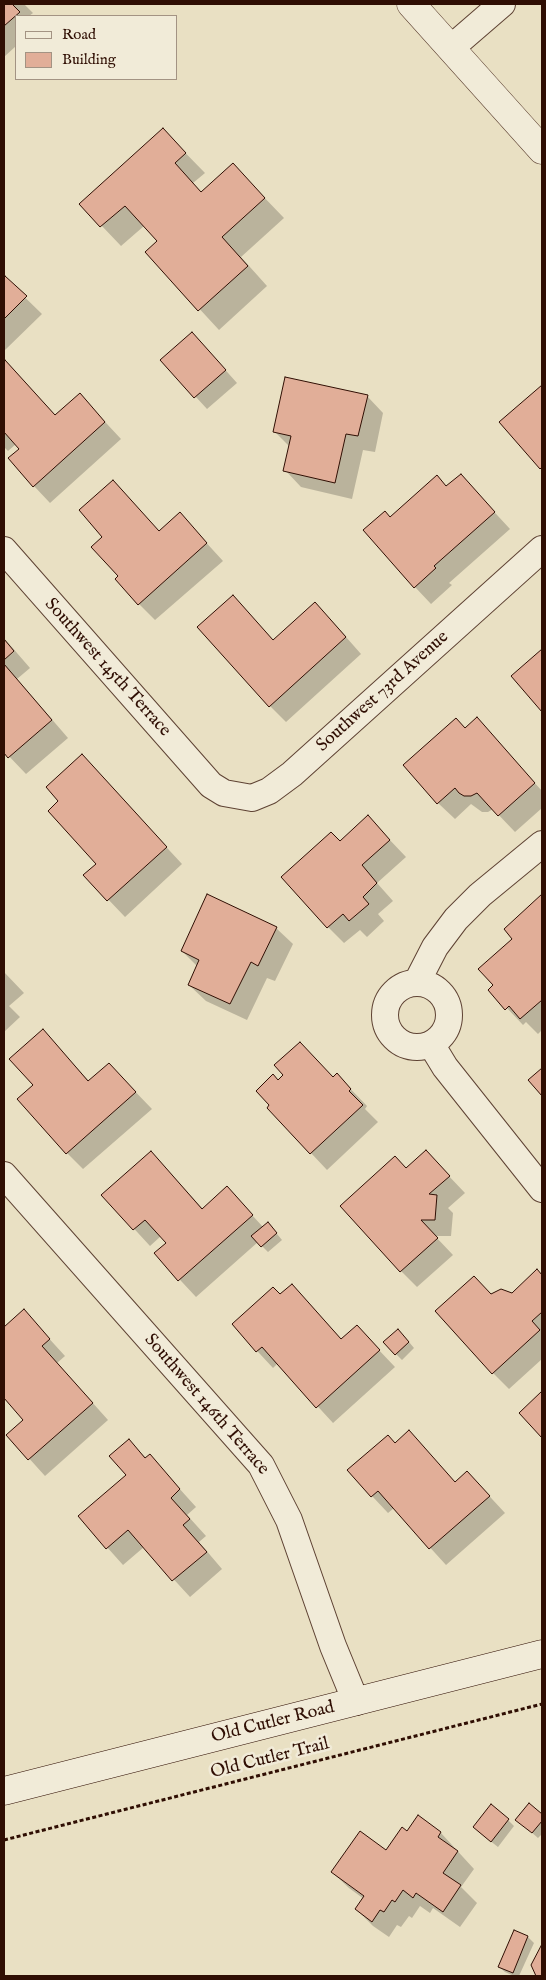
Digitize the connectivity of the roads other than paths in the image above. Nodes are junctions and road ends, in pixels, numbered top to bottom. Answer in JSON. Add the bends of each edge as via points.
{"nodes":[{"id":1,"x":411,"y":4,"type":"edge"},
{"id":2,"x":502,"y":4,"type":"edge"},
{"id":3,"x":451,"y":48,"type":"junction"},
{"id":4,"x":542,"y":150,"type":"edge"},
{"id":5,"x":542,"y":549,"type":"edge"},
{"id":6,"x":4,"y":550,"type":"edge"},
{"id":7,"x":211,"y":785,"type":"joint"},
{"id":8,"x":542,"y":844,"type":"edge"},
{"id":9,"x":417,"y":982,"type":"junction"},
{"id":10,"x":431,"y":1044,"type":"junction"},
{"id":11,"x":4,"y":1175,"type":"edge"},
{"id":12,"x":542,"y":1189,"type":"edge"},
{"id":13,"x":542,"y":1654,"type":"edge"},
{"id":14,"x":356,"y":1702,"type":"junction"},
{"id":15,"x":4,"y":1791,"type":"edge"}],
"edges":[{"from":1,"to":3,"type":"main road"},
{"from":2,"to":3,"type":"street"},
{"from":3,"to":4,"type":"main road"},
{"from":5,"to":7,"type":"street","name":"Southwest 73rd Avenue","via":[[292,774],[269,791],[252,798],[224,793]]},
{"from":6,"to":7,"type":"street","name":"Southwest 145th Terrace"},
{"from":8,"to":9,"type":"street","via":[[456,919],[435,946]]},
{"from":9,"to":10,"type":"street","via":[[437,990],[448,1008],[446,1029]]},
{"from":9,"to":10,"type":"street","via":[[397,989],[390,996],[385,1006],[386,1027],[392,1036],[405,1044],[421,1047]]},
{"from":10,"to":12,"type":"street"},
{"from":11,"to":14,"type":"street","name":"Southwest 146th Terrace","via":[[261,1465],[289,1520]]},
{"from":13,"to":14,"type":"main road","name":"Old Cutler Road"},
{"from":14,"to":15,"type":"main road","name":"Old Cutler Road"}]}
